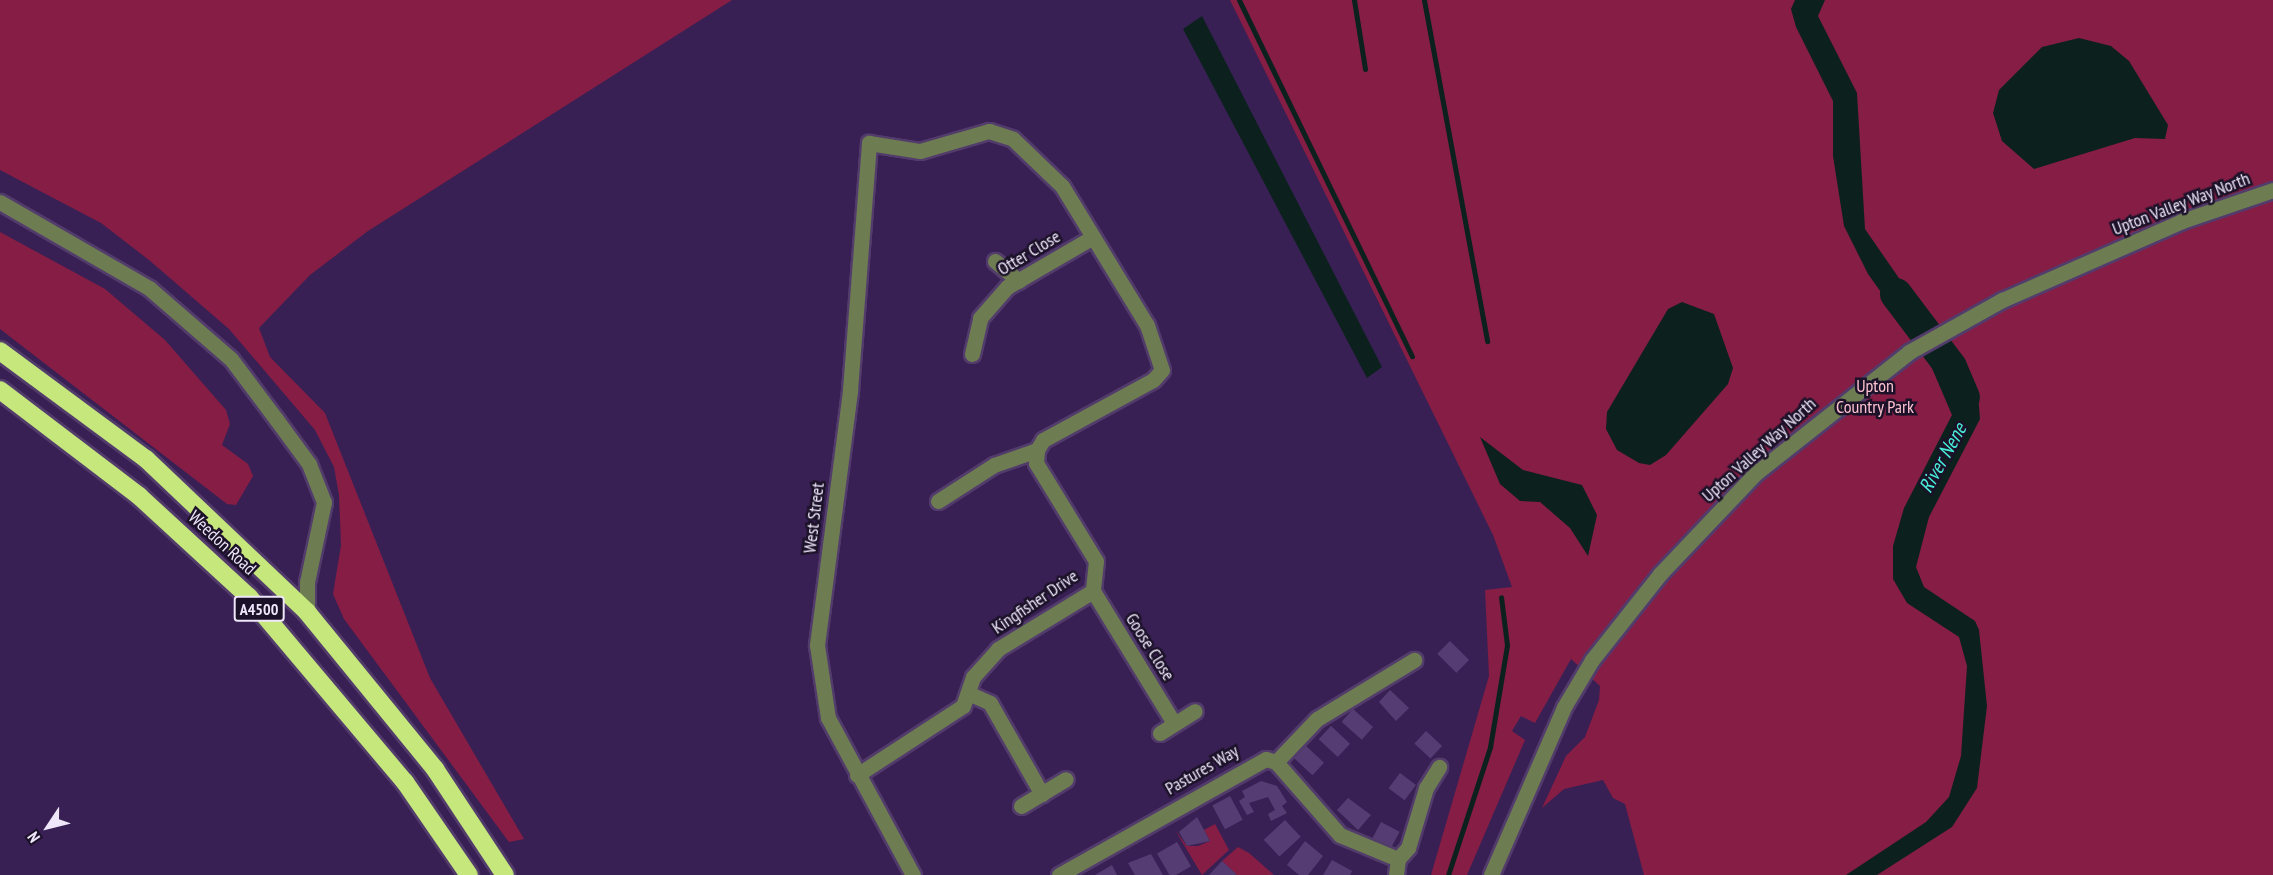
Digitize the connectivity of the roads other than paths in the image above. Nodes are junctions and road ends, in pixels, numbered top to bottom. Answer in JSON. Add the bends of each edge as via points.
{"nodes":[{"id":1,"x":2273,"y":190,"type":"edge"},
{"id":2,"x":0,"y":202,"type":"edge"},
{"id":3,"x":1093,"y":237,"type":"junction"},
{"id":4,"x":995,"y":261,"type":"dead end"},
{"id":5,"x":1019,"y":281,"type":"junction"},
{"id":6,"x":0,"y":351,"type":"edge"},
{"id":7,"x":972,"y":354,"type":"dead end"},
{"id":8,"x":0,"y":390,"type":"edge"},
{"id":9,"x":1037,"y":450,"type":"junction"},
{"id":10,"x":938,"y":501,"type":"dead end"},
{"id":11,"x":1093,"y":591,"type":"junction"},
{"id":12,"x":307,"y":612,"type":"junction"},
{"id":13,"x":1414,"y":660,"type":"dead end"},
{"id":14,"x":968,"y":693,"type":"junction"},
{"id":15,"x":1195,"y":711,"type":"dead end"},
{"id":16,"x":1174,"y":723,"type":"junction"},
{"id":17,"x":1160,"y":733,"type":"dead end"},
{"id":18,"x":1276,"y":762,"type":"junction"},
{"id":19,"x":1439,"y":767,"type":"dead end"},
{"id":20,"x":857,"y":775,"type":"junction"},
{"id":21,"x":1066,"y":779,"type":"dead end"},
{"id":22,"x":1042,"y":794,"type":"junction"},
{"id":23,"x":1021,"y":806,"type":"dead end"},
{"id":24,"x":1397,"y":867,"type":"edge"},
{"id":25,"x":1070,"y":873,"type":"edge"},
{"id":26,"x":469,"y":875,"type":"edge"},
{"id":27,"x":505,"y":875,"type":"edge"},
{"id":28,"x":913,"y":875,"type":"edge"},
{"id":29,"x":1491,"y":875,"type":"edge"}],
"edges":[{"from":1,"to":29,"type":"street","name":"Upton Valley Way North","via":[[2061,274],[1910,352],[1803,432],[1697,532],[1599,651],[1564,707]]},
{"from":2,"to":12,"type":"street","via":[[149,288],[231,359],[276,419],[309,464],[324,502],[307,582]]},
{"from":3,"to":5,"type":"street","name":"Otter Close"},
{"from":3,"to":9,"type":"street","via":[[1147,325],[1162,370],[1153,380],[1043,440]]},
{"from":3,"to":20,"type":"street","name":"West Street","via":[[1062,186],[1013,139],[989,131],[920,151],[869,143],[850,390],[817,645],[828,718]]},
{"from":4,"to":5,"type":"street"},
{"from":5,"to":7,"type":"street","name":"Otter Close","via":[[989,305],[972,336]]},
{"from":6,"to":12,"type":"highway","name":"Weedon Road","number":"A4500","via":[[146,459]]},
{"from":8,"to":26,"type":"highway","name":"Weedon Road","number":"A4500","via":[[139,496],[249,597],[398,773]]},
{"from":9,"to":10,"type":"street","via":[[994,465]]},
{"from":9,"to":11,"type":"street","name":"Kingfisher Drive","via":[[1036,463],[1096,561]]},
{"from":11,"to":14,"type":"street","name":"Kingfisher Drive","via":[[998,649]]},
{"from":11,"to":16,"type":"street","name":"Goose Close"},
{"from":12,"to":27,"type":"highway","name":"Weedon Road","number":"A4500","via":[[435,769]]},
{"from":13,"to":18,"type":"street","via":[[1317,719]]},
{"from":14,"to":20,"type":"street","name":"Kingfisher Drive","via":[[963,706],[922,737]]},
{"from":14,"to":22,"type":"street","via":[[990,703]]},
{"from":15,"to":16,"type":"street"},
{"from":16,"to":17,"type":"street"},
{"from":18,"to":24,"type":"street","via":[[1340,836]]},
{"from":18,"to":25,"type":"street","name":"Pastures Way","via":[[1252,763]]},
{"from":19,"to":24,"type":"street","via":[[1426,788],[1408,848]]},
{"from":20,"to":28,"type":"street","name":"West Street"},
{"from":21,"to":22,"type":"street"},
{"from":22,"to":23,"type":"street"}]}
